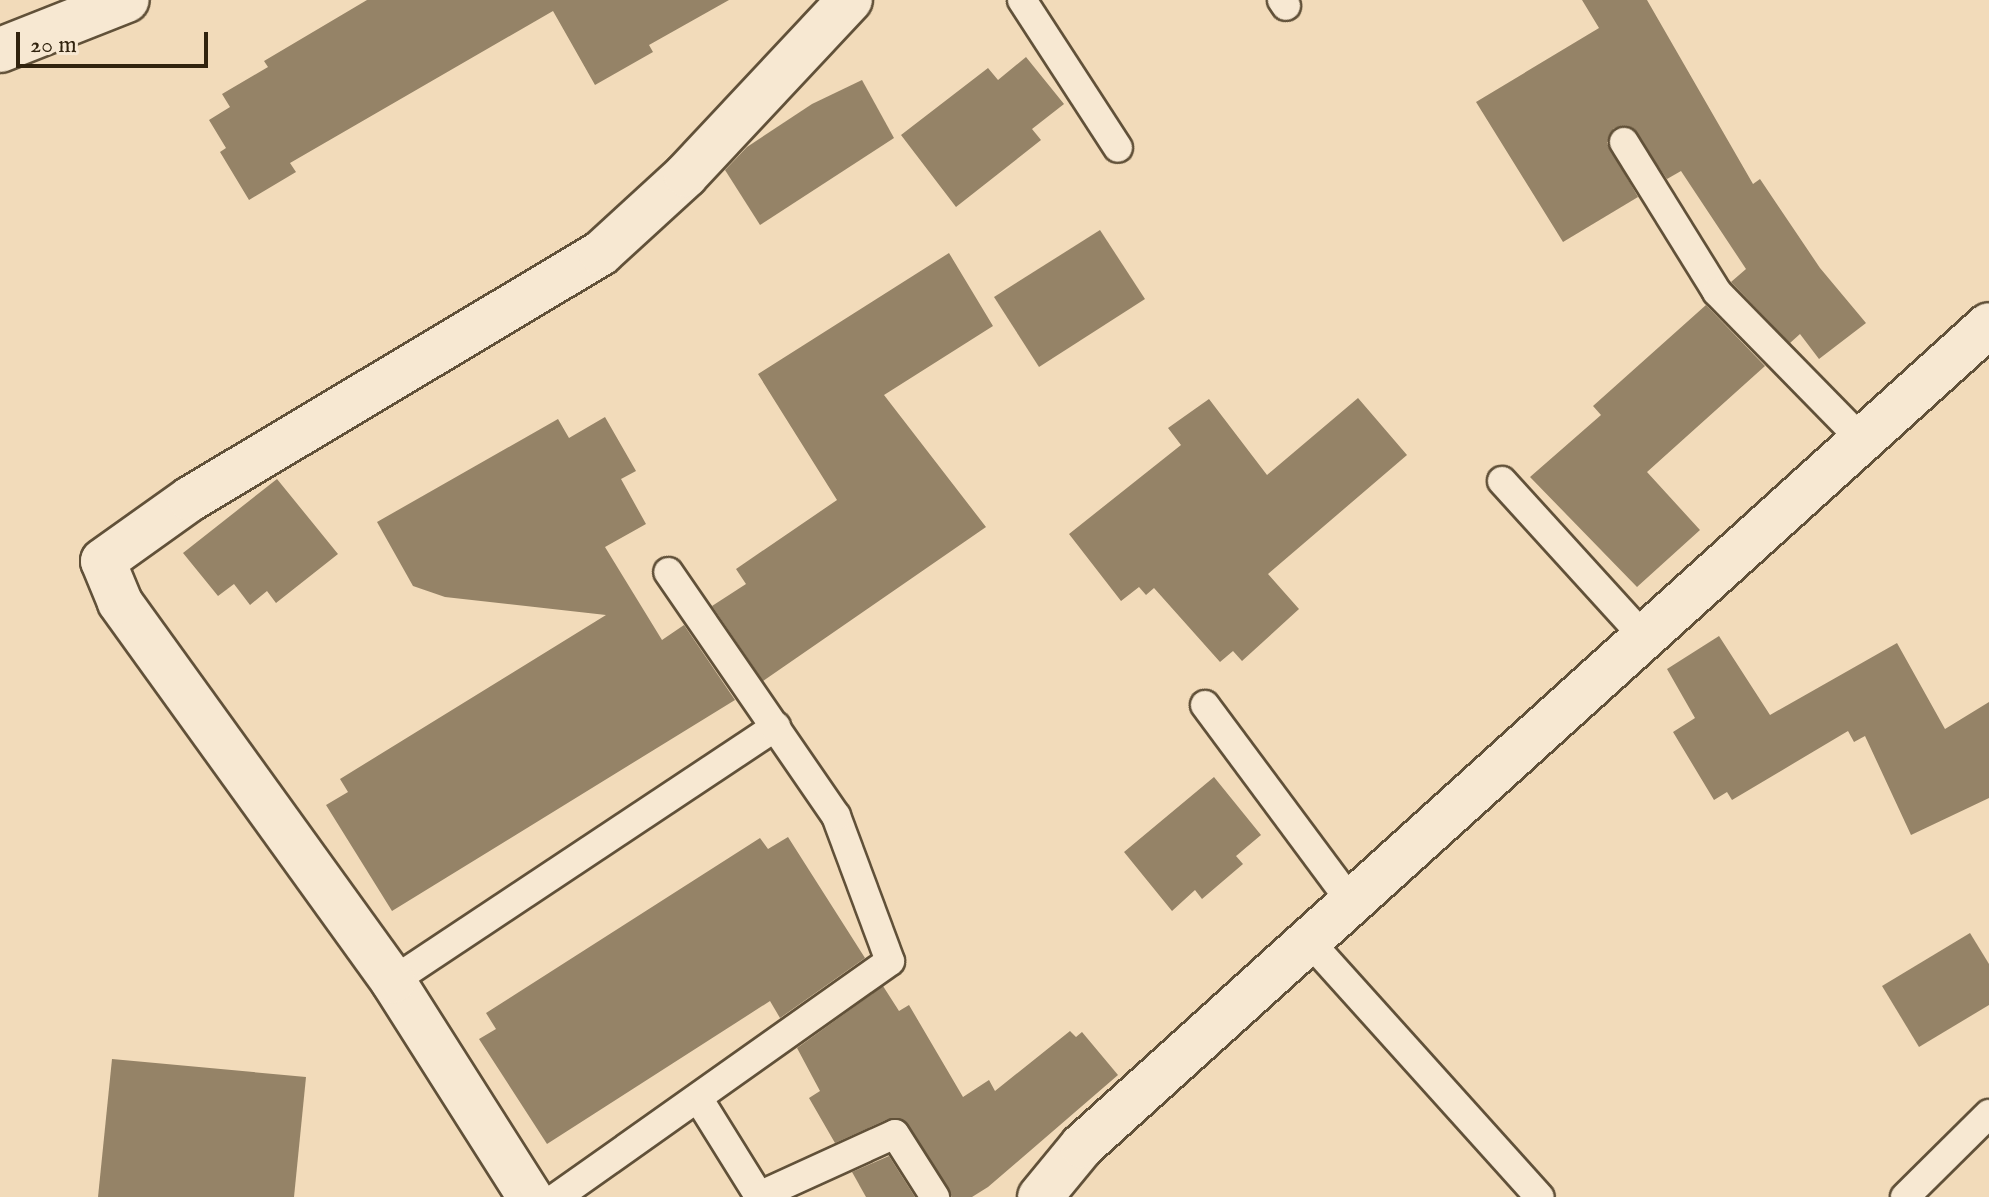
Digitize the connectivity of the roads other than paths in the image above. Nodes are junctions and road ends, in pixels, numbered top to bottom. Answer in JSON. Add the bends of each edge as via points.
{"nodes":[{"id":1,"x":127,"y":0,"type":"edge"},
{"id":2,"x":850,"y":0,"type":"edge"},
{"id":3,"x":1022,"y":0,"type":"edge"},
{"id":4,"x":0,"y":50,"type":"edge"},
{"id":5,"x":1624,"y":142,"type":"dead end"},
{"id":6,"x":1118,"y":148,"type":"dead end"},
{"id":7,"x":1989,"y":325,"type":"edge"},
{"id":8,"x":1862,"y":440,"type":"junction"},
{"id":9,"x":1502,"y":481,"type":"dead end"},
{"id":10,"x":668,"y":572,"type":"dead end"},
{"id":11,"x":1645,"y":638,"type":"junction"},
{"id":12,"x":1205,"y":705,"type":"dead end"},
{"id":13,"x":776,"y":727,"type":"junction"},
{"id":14,"x":1352,"y":903,"type":"junction"},
{"id":15,"x":1310,"y":942,"type":"junction"},
{"id":16,"x":393,"y":981,"type":"junction"},
{"id":17,"x":698,"y":1098,"type":"junction"},
{"id":18,"x":1989,"y":1114,"type":"edge"},
{"id":19,"x":530,"y":1197,"type":"edge"},
{"id":20,"x":557,"y":1197,"type":"edge"},
{"id":21,"x":935,"y":1197,"type":"edge"},
{"id":22,"x":1040,"y":1197,"type":"edge"},
{"id":23,"x":1540,"y":1197,"type":"edge"},
{"id":24,"x":1905,"y":1197,"type":"edge"}],
"edges":[{"from":1,"to":4,"type":"street"},
{"from":2,"to":16,"type":"street","via":[[686,175],[601,253],[190,499],[103,561],[120,602]]},
{"from":3,"to":6,"type":"lane"},
{"from":5,"to":8,"type":"lane","via":[[1717,292]]},
{"from":7,"to":8,"type":"street"},
{"from":8,"to":11,"type":"street"},
{"from":9,"to":11,"type":"lane"},
{"from":10,"to":13,"type":"lane"},
{"from":11,"to":14,"type":"street"},
{"from":12,"to":14,"type":"lane"},
{"from":13,"to":16,"type":"lane"},
{"from":13,"to":17,"type":"lane","via":[[836,816],[890,961]]},
{"from":14,"to":15,"type":"street"},
{"from":15,"to":22,"type":"street","via":[[1082,1146]]},
{"from":15,"to":23,"type":"lane"},
{"from":16,"to":19,"type":"street"},
{"from":17,"to":20,"type":"lane"},
{"from":17,"to":21,"type":"lane","via":[[759,1196],[895,1134]]},
{"from":18,"to":24,"type":"lane"}]}
